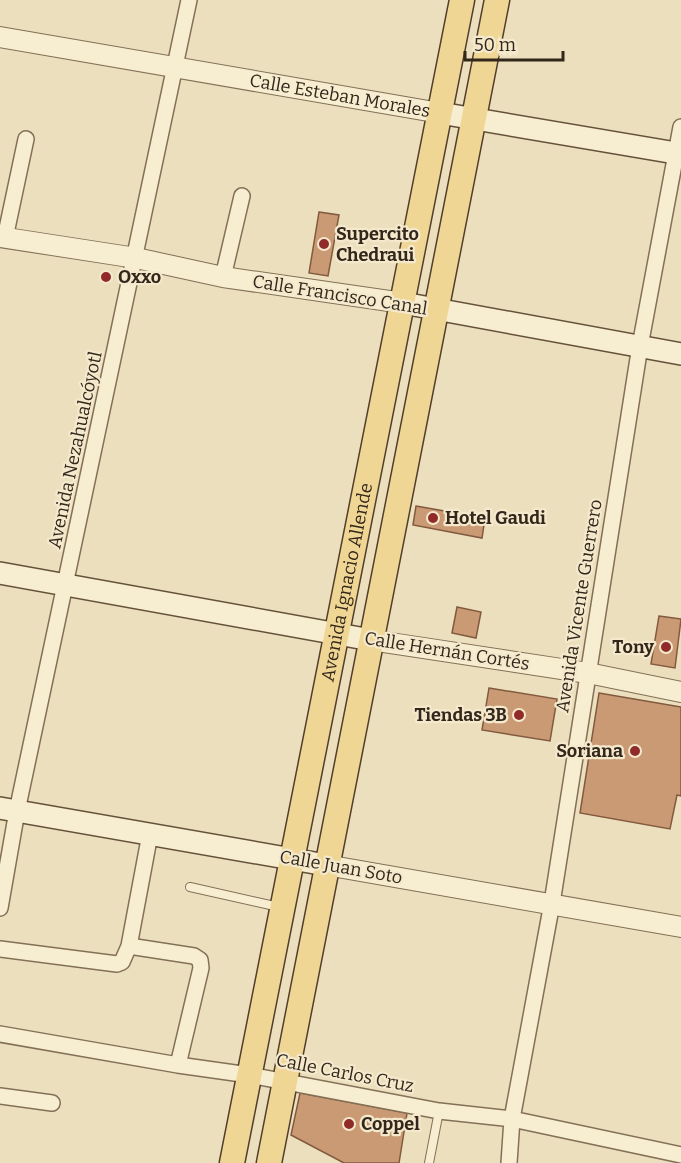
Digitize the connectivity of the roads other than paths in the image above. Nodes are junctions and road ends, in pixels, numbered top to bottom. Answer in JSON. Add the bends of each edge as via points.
{"nodes":[{"id":1,"x":189,"y":0,"type":"edge"},
{"id":2,"x":462,"y":0,"type":"edge"},
{"id":3,"x":497,"y":0,"type":"edge"},
{"id":4,"x":0,"y":37,"type":"edge"},
{"id":5,"x":176,"y":66,"type":"junction"},
{"id":6,"x":440,"y":113,"type":"junction"},
{"id":7,"x":474,"y":120,"type":"junction"},
{"id":8,"x":681,"y":127,"type":"edge"},
{"id":9,"x":26,"y":139,"type":"dead end"},
{"id":10,"x":679,"y":153,"type":"edge"},
{"id":11,"x":242,"y":196,"type":"dead end"},
{"id":12,"x":2,"y":237,"type":"edge"},
{"id":13,"x":136,"y":258,"type":"junction"},
{"id":14,"x":223,"y":277,"type":"junction"},
{"id":15,"x":403,"y":303,"type":"junction"},
{"id":16,"x":437,"y":311,"type":"junction"},
{"id":17,"x":640,"y":346,"type":"junction"},
{"id":18,"x":681,"y":354,"type":"edge"},
{"id":19,"x":0,"y":573,"type":"edge"},
{"id":20,"x":66,"y":584,"type":"junction"},
{"id":21,"x":336,"y":634,"type":"junction"},
{"id":22,"x":371,"y":640,"type":"junction"},
{"id":23,"x":588,"y":673,"type":"junction"},
{"id":24,"x":681,"y":692,"type":"edge"},
{"id":25,"x":9,"y":809,"type":"edge"},
{"id":26,"x":150,"y":834,"type":"junction"},
{"id":27,"x":294,"y":859,"type":"junction"},
{"id":28,"x":326,"y":865,"type":"junction"},
{"id":29,"x":190,"y":887,"type":"dead end"},
{"id":30,"x":552,"y":903,"type":"junction"},
{"id":31,"x":0,"y":908,"type":"edge"},
{"id":32,"x":283,"y":908,"type":"junction"},
{"id":33,"x":681,"y":927,"type":"edge"},
{"id":34,"x":129,"y":946,"type":"junction"},
{"id":35,"x":0,"y":949,"type":"edge"},
{"id":36,"x":0,"y":1034,"type":"edge"},
{"id":37,"x":178,"y":1065,"type":"junction"},
{"id":38,"x":249,"y":1075,"type":"junction"},
{"id":39,"x":284,"y":1082,"type":"junction"},
{"id":40,"x":0,"y":1096,"type":"edge"},
{"id":41,"x":52,"y":1103,"type":"dead end"},
{"id":42,"x":439,"y":1111,"type":"junction"},
{"id":43,"x":512,"y":1119,"type":"junction"},
{"id":44,"x":681,"y":1155,"type":"edge"},
{"id":45,"x":232,"y":1163,"type":"edge"},
{"id":46,"x":269,"y":1163,"type":"edge"},
{"id":47,"x":429,"y":1163,"type":"edge"},
{"id":48,"x":509,"y":1163,"type":"edge"}],
"edges":[{"from":1,"to":5,"type":"street","name":"Avenida Nezahualcóyotl"},
{"from":2,"to":6,"type":"main road","name":"Avenida Ignacio Allende"},
{"from":3,"to":7,"type":"main road","name":"Avenida Ignacio Allende"},
{"from":4,"to":5,"type":"street","name":"Calle Esteban Morales"},
{"from":5,"to":6,"type":"street","name":"Calle Esteban Morales"},
{"from":5,"to":13,"type":"street","name":"Avenida Nezahualcóyotl"},
{"from":6,"to":7,"type":"main road","name":"Calle Esteban Morales"},
{"from":6,"to":15,"type":"main road","name":"Avenida Ignacio Allende"},
{"from":7,"to":10,"type":"main road","name":"Calle Esteban Morales"},
{"from":7,"to":16,"type":"main road","name":"Avenida Ignacio Allende"},
{"from":8,"to":10,"type":"street","name":"Avenida Vicente Guerrero"},
{"from":9,"to":12,"type":"street"},
{"from":10,"to":17,"type":"street","name":"Avenida Vicente Guerrero"},
{"from":11,"to":14,"type":"street"},
{"from":12,"to":13,"type":"street","name":"Calle Francisco Canal"},
{"from":13,"to":14,"type":"street","name":"Calle Francisco Canal"},
{"from":13,"to":20,"type":"street","name":"Avenida Nezahualcóyotl"},
{"from":14,"to":15,"type":"street","name":"Calle Francisco Canal"},
{"from":15,"to":16,"type":"main road","name":"Calle Francisco Canal"},
{"from":15,"to":21,"type":"main road","name":"Avenida Ignacio Allende"},
{"from":16,"to":17,"type":"main road","name":"Calle Francisco Canal"},
{"from":16,"to":22,"type":"main road","name":"Avenida Ignacio Allende"},
{"from":17,"to":18,"type":"main road","name":"Calle Francisco Canal"},
{"from":17,"to":23,"type":"street","name":"Avenida Vicente Guerrero"},
{"from":19,"to":20,"type":"main road","name":"Calle Hernán Cortés"},
{"from":20,"to":21,"type":"main road","name":"Calle Hernán Cortés"},
{"from":20,"to":25,"type":"street","name":"Avenida Nezahualcóyotl"},
{"from":21,"to":22,"type":"main road","name":"Calle Hernán Cortés"},
{"from":21,"to":27,"type":"main road","name":"Avenida Ignacio Allende"},
{"from":22,"to":23,"type":"street","name":"Calle Hernán Cortés"},
{"from":22,"to":28,"type":"main road","name":"Avenida Ignacio Allende"},
{"from":23,"to":24,"type":"street","name":"Calle Hernán Cortés"},
{"from":23,"to":30,"type":"street","name":"Avenida Vicente Guerrero"},
{"from":25,"to":26,"type":"main road","name":"Calle Juan Soto"},
{"from":25,"to":31,"type":"street","name":"Avenida Nezahualcóyotl"},
{"from":26,"to":27,"type":"main road","name":"Calle Juan Soto"},
{"from":26,"to":34,"type":"street"},
{"from":27,"to":28,"type":"main road","name":"Calle Juan Soto"},
{"from":27,"to":32,"type":"main road","name":"Avenida Ignacio Allende"},
{"from":28,"to":30,"type":"street","name":"Calle Juan Soto"},
{"from":28,"to":39,"type":"main road","name":"Avenida Ignacio Allende"},
{"from":29,"to":32,"type":"lane"},
{"from":30,"to":33,"type":"street","name":"Calle Juan Soto"},
{"from":30,"to":43,"type":"street","name":"Avenida Vicente Guerrero"},
{"from":32,"to":38,"type":"main road","name":"Avenida Ignacio Allende"},
{"from":34,"to":35,"type":"street","via":[[122,962],[117,964]]},
{"from":34,"to":37,"type":"street","via":[[200,960]]},
{"from":36,"to":37,"type":"street","name":"Calle Carlos Cruz"},
{"from":37,"to":38,"type":"street","name":"Calle Carlos Cruz"},
{"from":38,"to":39,"type":"street","name":"Calle Carlos Cruz"},
{"from":38,"to":45,"type":"main road","name":"Avenida Ignacio Allende"},
{"from":39,"to":42,"type":"street","name":"Calle Carlos Cruz"},
{"from":39,"to":46,"type":"main road","name":"Avenida Ignacio Allende"},
{"from":40,"to":41,"type":"street"},
{"from":42,"to":43,"type":"street","name":"Calle Carlos Cruz"},
{"from":42,"to":47,"type":"lane"},
{"from":43,"to":44,"type":"street","name":"Calle Carlos Cruz"},
{"from":43,"to":48,"type":"street","name":"Avenida Vicente Guerrero"}]}
